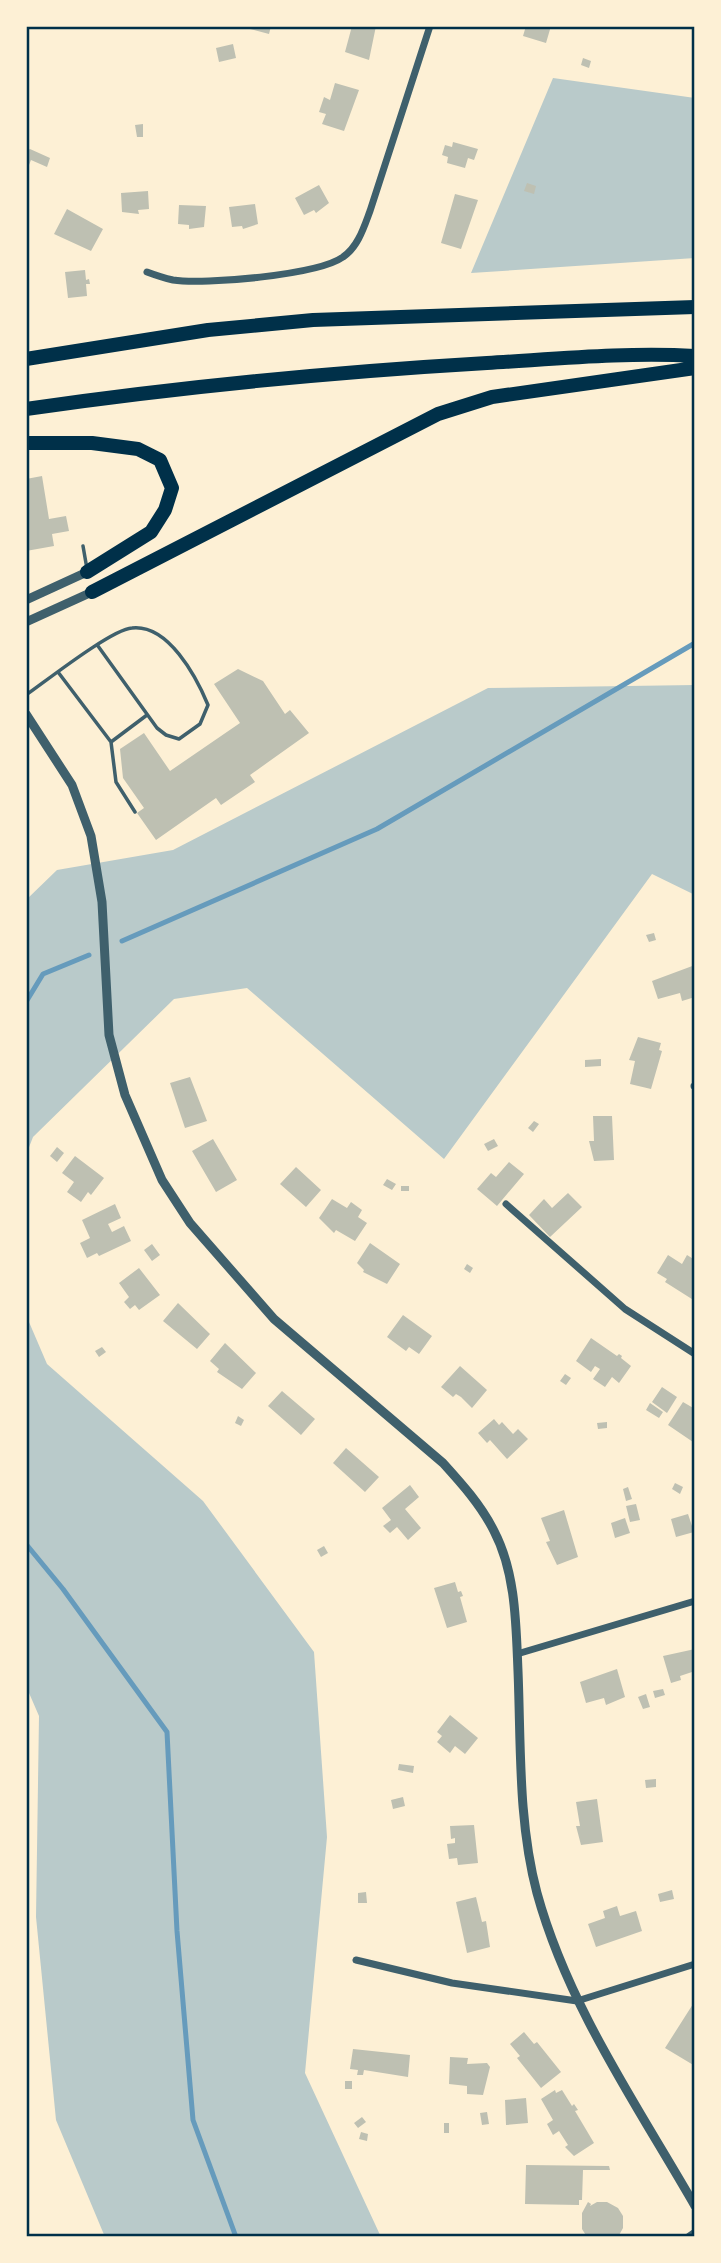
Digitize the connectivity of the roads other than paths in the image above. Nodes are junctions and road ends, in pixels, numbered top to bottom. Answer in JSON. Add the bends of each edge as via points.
{"nodes":[{"id":1,"x":430,"y":26,"type":"edge"},
{"id":2,"x":147,"y":272,"type":"dead end"},
{"id":3,"x":695,"y":307,"type":"edge"},
{"id":4,"x":111,"y":346,"type":"junction"},
{"id":5,"x":26,"y":351,"type":"edge"},
{"id":6,"x":695,"y":356,"type":"edge"},
{"id":7,"x":26,"y":359,"type":"edge"},
{"id":8,"x":695,"y":368,"type":"edge"},
{"id":9,"x":26,"y":409,"type":"edge"},
{"id":10,"x":26,"y":443,"type":"edge"},
{"id":11,"x":83,"y":547,"type":"dead end"},
{"id":12,"x":87,"y":572,"type":"junction"},
{"id":13,"x":92,"y":592,"type":"junction"},
{"id":14,"x":26,"y":600,"type":"edge"},
{"id":15,"x":26,"y":622,"type":"edge"},
{"id":16,"x":98,"y":646,"type":"junction"},
{"id":17,"x":58,"y":672,"type":"junction"},
{"id":18,"x":26,"y":695,"type":"edge"},
{"id":19,"x":26,"y":714,"type":"edge"},
{"id":20,"x":147,"y":715,"type":"junction"},
{"id":21,"x":111,"y":742,"type":"junction"},
{"id":22,"x":135,"y":812,"type":"dead end"},
{"id":23,"x":506,"y":1204,"type":"dead end"},
{"id":24,"x":695,"y":1354,"type":"edge"},
{"id":25,"x":695,"y":1601,"type":"edge"},
{"id":26,"x":517,"y":1654,"type":"junction"},
{"id":27,"x":356,"y":1960,"type":"dead end"},
{"id":28,"x":695,"y":1964,"type":"edge"},
{"id":29,"x":577,"y":2001,"type":"junction"},
{"id":30,"x":695,"y":2206,"type":"edge"},
{"id":31,"x":695,"y":2230,"type":"edge"},
{"id":32,"x":685,"y":2237,"type":"edge"}],
"edges":[{"from":1,"to":2,"type":"street","via":[[359,237],[347,254],[333,263],[297,272],[191,280]]},
{"from":3,"to":4,"type":"highway","via":[[313,320]]},
{"from":4,"to":5,"type":"highway"},
{"from":4,"to":7,"type":"highway"},
{"from":6,"to":9,"type":"highway","via":[[646,353],[389,369]]},
{"from":8,"to":13,"type":"highway","via":[[492,397],[439,414]]},
{"from":10,"to":12,"type":"highway","via":[[127,447],[160,460],[172,488],[151,532]]},
{"from":11,"to":12,"type":"lane"},
{"from":12,"to":13,"type":"lane"},
{"from":12,"to":14,"type":"street"},
{"from":13,"to":15,"type":"street"},
{"from":16,"to":17,"type":"lane"},
{"from":16,"to":20,"type":"lane"},
{"from":16,"to":20,"type":"lane","via":[[127,628],[160,635],[208,705],[201,724],[179,739],[166,736]]},
{"from":17,"to":18,"type":"lane"},
{"from":17,"to":21,"type":"lane"},
{"from":19,"to":26,"type":"street","via":[[72,785],[91,836],[102,902],[108,1035],[128,1105],[162,1180],[197,1232],[274,1319],[411,1434],[464,1486],[495,1532],[503,1554]]},
{"from":20,"to":21,"type":"lane"},
{"from":21,"to":22,"type":"lane","via":[[116,782]]},
{"from":23,"to":24,"type":"street","via":[[625,1309]]},
{"from":25,"to":26,"type":"street"},
{"from":26,"to":29,"type":"street","via":[[522,1804],[528,1847],[551,1939]]},
{"from":27,"to":29,"type":"street","via":[[452,1983]]},
{"from":28,"to":29,"type":"street"},
{"from":29,"to":30,"type":"street"},
{"from":31,"to":32,"type":"lane"}]}
